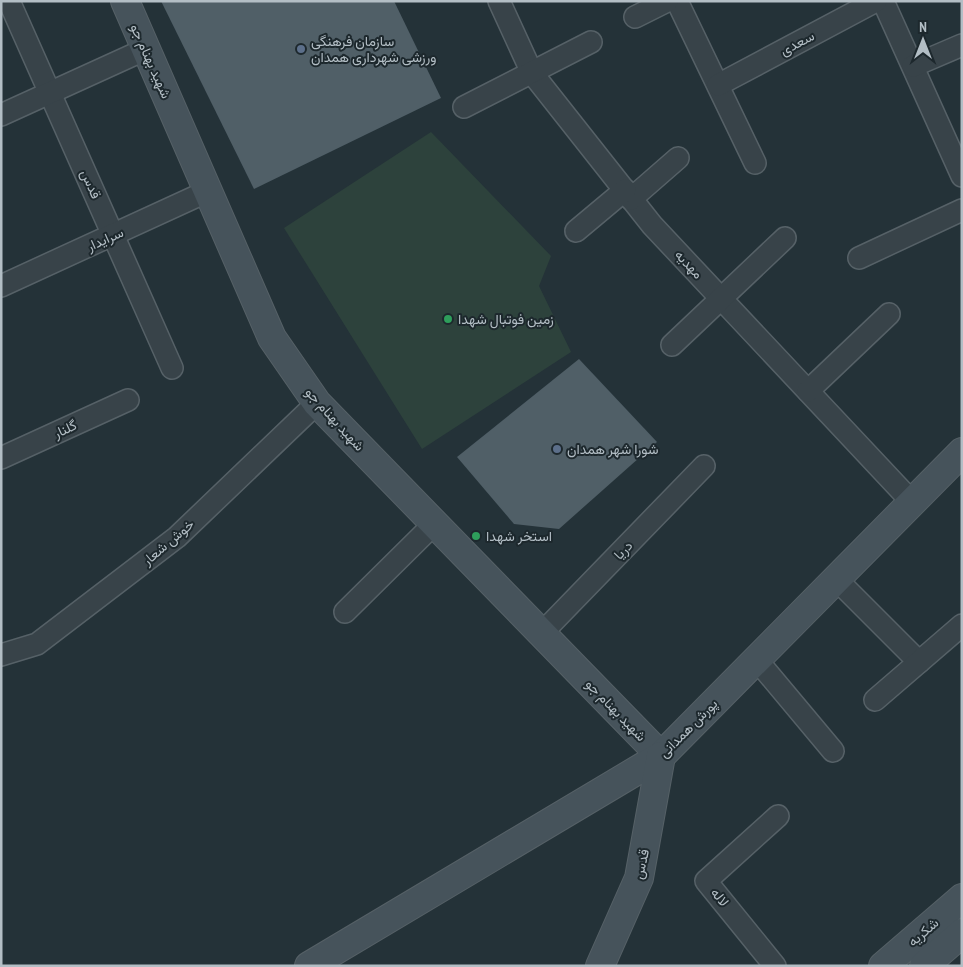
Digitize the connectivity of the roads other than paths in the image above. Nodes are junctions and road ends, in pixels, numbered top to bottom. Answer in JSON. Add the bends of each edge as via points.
{"nodes":[{"id":1,"x":9,"y":1,"type":"edge"},
{"id":2,"x":125,"y":1,"type":"edge"},
{"id":3,"x":499,"y":1,"type":"edge"},
{"id":4,"x":667,"y":1,"type":"edge"},
{"id":5,"x":677,"y":1,"type":"edge"},
{"id":6,"x":876,"y":1,"type":"edge"},
{"id":7,"x":883,"y":1,"type":"edge"},
{"id":8,"x":635,"y":17,"type":"dead end"},
{"id":9,"x":591,"y":42,"type":"dead end"},
{"id":10,"x":962,"y":45,"type":"edge"},
{"id":11,"x":146,"y":49,"type":"junction"},
{"id":12,"x":913,"y":66,"type":"junction"},
{"id":13,"x":532,"y":73,"type":"junction"},
{"id":14,"x":718,"y":85,"type":"junction"},
{"id":15,"x":50,"y":93,"type":"junction"},
{"id":16,"x":464,"y":107,"type":"dead end"},
{"id":17,"x":1,"y":115,"type":"edge"},
{"id":18,"x":678,"y":158,"type":"dead end"},
{"id":19,"x":755,"y":162,"type":"dead end"},
{"id":20,"x":962,"y":176,"type":"edge"},
{"id":21,"x":208,"y":191,"type":"junction"},
{"id":22,"x":628,"y":195,"type":"junction"},
{"id":23,"x":962,"y":210,"type":"edge"},
{"id":24,"x":576,"y":231,"type":"dead end"},
{"id":25,"x":113,"y":235,"type":"junction"},
{"id":26,"x":785,"y":238,"type":"dead end"},
{"id":27,"x":859,"y":258,"type":"dead end"},
{"id":28,"x":1,"y":286,"type":"edge"},
{"id":29,"x":722,"y":300,"type":"junction"},
{"id":30,"x":889,"y":314,"type":"dead end"},
{"id":31,"x":672,"y":345,"type":"dead end"},
{"id":32,"x":172,"y":368,"type":"dead end"},
{"id":33,"x":808,"y":391,"type":"junction"},
{"id":34,"x":128,"y":400,"type":"dead end"},
{"id":35,"x":317,"y":403,"type":"junction"},
{"id":36,"x":962,"y":452,"type":"edge"},
{"id":37,"x":1,"y":458,"type":"edge"},
{"id":38,"x":704,"y":466,"type":"dead end"},
{"id":39,"x":912,"y":502,"type":"junction"},
{"id":40,"x":434,"y":524,"type":"junction"},
{"id":41,"x":836,"y":579,"type":"junction"},
{"id":42,"x":345,"y":612,"type":"dead end"},
{"id":43,"x":962,"y":625,"type":"edge"},
{"id":44,"x":541,"y":634,"type":"junction"},
{"id":45,"x":1,"y":655,"type":"edge"},
{"id":46,"x":756,"y":659,"type":"junction"},
{"id":47,"x":919,"y":662,"type":"junction"},
{"id":48,"x":875,"y":700,"type":"dead end"},
{"id":49,"x":833,"y":751,"type":"dead end"},
{"id":50,"x":661,"y":756,"type":"junction"},
{"id":51,"x":778,"y":816,"type":"dead end"},
{"id":52,"x":962,"y":898,"type":"edge"},
{"id":53,"x":962,"y":933,"type":"edge"},
{"id":54,"x":309,"y":966,"type":"edge"},
{"id":55,"x":600,"y":966,"type":"edge"},
{"id":56,"x":775,"y":966,"type":"edge"},
{"id":57,"x":883,"y":966,"type":"edge"},
{"id":58,"x":924,"y":966,"type":"edge"}],
"edges":[{"from":1,"to":15,"type":"street","name":"قدس"},
{"from":2,"to":11,"type":"street","name":"شهید بهنام جو"},
{"from":3,"to":13,"type":"street","name":"مهدیه"},
{"from":4,"to":8,"type":"street"},
{"from":5,"to":14,"type":"street"},
{"from":6,"to":14,"type":"street","name":"سعدی"},
{"from":7,"to":12,"type":"street"},
{"from":9,"to":13,"type":"street"},
{"from":10,"to":12,"type":"street"},
{"from":11,"to":15,"type":"street"},
{"from":11,"to":21,"type":"street","name":"شهید بهنام جو"},
{"from":12,"to":20,"type":"street"},
{"from":13,"to":16,"type":"street"},
{"from":13,"to":22,"type":"street","name":"مهدیه"},
{"from":14,"to":19,"type":"street"},
{"from":15,"to":17,"type":"street"},
{"from":15,"to":25,"type":"street","name":"قدس"},
{"from":18,"to":22,"type":"street"},
{"from":21,"to":25,"type":"street","name":"سرایدار"},
{"from":21,"to":35,"type":"street","name":"شهید بهنام جو","via":[[272,338]]},
{"from":22,"to":24,"type":"street"},
{"from":22,"to":29,"type":"street","name":"مهدیه"},
{"from":23,"to":27,"type":"street"},
{"from":25,"to":28,"type":"street","name":"سرایدار"},
{"from":25,"to":32,"type":"street","name":"قدس"},
{"from":26,"to":29,"type":"street"},
{"from":29,"to":31,"type":"street"},
{"from":29,"to":33,"type":"street","name":"مهدیه"},
{"from":30,"to":33,"type":"street"},
{"from":33,"to":39,"type":"street","name":"مهدیه"},
{"from":34,"to":37,"type":"street","name":"گلنار"},
{"from":35,"to":40,"type":"street","name":"شهید بهنام جو"},
{"from":35,"to":45,"type":"street","name":"خوش شعار","via":[[177,537],[37,644]]},
{"from":36,"to":39,"type":"street","name":"پورش همدانی"},
{"from":38,"to":44,"type":"street","name":"دریا"},
{"from":39,"to":41,"type":"street","name":"پورش همدانی"},
{"from":40,"to":42,"type":"street"},
{"from":40,"to":44,"type":"street","name":"شهید بهنام جو"},
{"from":41,"to":46,"type":"street","name":"پورش همدانی"},
{"from":41,"to":47,"type":"street"},
{"from":43,"to":47,"type":"street"},
{"from":44,"to":50,"type":"street","name":"شهید بهنام جو"},
{"from":46,"to":49,"type":"street"},
{"from":46,"to":50,"type":"street","name":"پورش همدانی"},
{"from":47,"to":48,"type":"street"},
{"from":50,"to":54,"type":"street","name":"پورش همدانی"},
{"from":50,"to":55,"type":"street","name":"قدس","via":[[640,878]]},
{"from":51,"to":56,"type":"street","name":"لاله","via":[[706,881]]},
{"from":52,"to":57,"type":"street","name":"شکریه"},
{"from":53,"to":58,"type":"street","name":"شکریه"}]}
